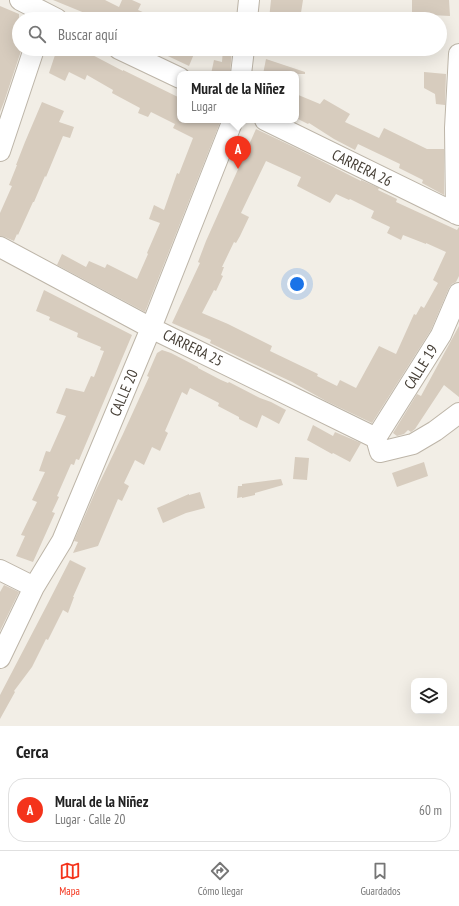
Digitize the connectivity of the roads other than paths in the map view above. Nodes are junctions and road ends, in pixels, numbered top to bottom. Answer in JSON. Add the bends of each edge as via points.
{"nodes":[{"id":1,"x":20,"y":0,"type":"edge"},
{"id":2,"x":249,"y":0,"type":"edge"},
{"id":3,"x":46,"y":12,"type":"edge"},
{"id":4,"x":248,"y":12,"type":"edge"},
{"id":5,"x":459,"y":54,"type":"edge"},
{"id":6,"x":32,"y":56,"type":"edge"},
{"id":7,"x":134,"y":56,"type":"edge"},
{"id":8,"x":243,"y":56,"type":"edge"},
{"id":9,"x":241,"y":71,"type":"edge"},
{"id":10,"x":177,"y":77,"type":"edge"},
{"id":11,"x":232,"y":123,"type":"edge"},
{"id":12,"x":271,"y":123,"type":"edge"},
{"id":13,"x":457,"y":128,"type":"edge"},
{"id":14,"x":0,"y":151,"type":"edge"},
{"id":15,"x":457,"y":214,"type":"edge"},
{"id":16,"x":0,"y":247,"type":"edge"},
{"id":17,"x":459,"y":293,"type":"edge"},
{"id":18,"x":151,"y":328,"type":"junction"},
{"id":19,"x":459,"y":413,"type":"edge"},
{"id":20,"x":378,"y":445,"type":"junction"},
{"id":21,"x":0,"y":570,"type":"edge"},
{"id":22,"x":34,"y":586,"type":"junction"},
{"id":23,"x":0,"y":658,"type":"edge"}],
"edges":[{"from":1,"to":3,"type":"street"},
{"from":2,"to":4,"type":"street"},
{"from":5,"to":13,"type":"street"},
{"from":6,"to":14,"type":"street"},
{"from":7,"to":10,"type":"street"},
{"from":8,"to":9,"type":"street"},
{"from":11,"to":18,"type":"street","name":"CALLE 20"},
{"from":12,"to":15,"type":"street","name":"CARRERA 26"},
{"from":13,"to":15,"type":"street"},
{"from":16,"to":18,"type":"street","name":"CARRERA 25"},
{"from":17,"to":20,"type":"street","name":"CALLE 19","via":[[441,335]]},
{"from":18,"to":20,"type":"street","name":"CARRERA 25"},
{"from":18,"to":22,"type":"street","name":"CALLE 20","via":[[62,541]]},
{"from":19,"to":20,"type":"street","via":[[413,444]]},
{"from":21,"to":22,"type":"street"},
{"from":22,"to":23,"type":"street","name":"CALLE 20"}]}
